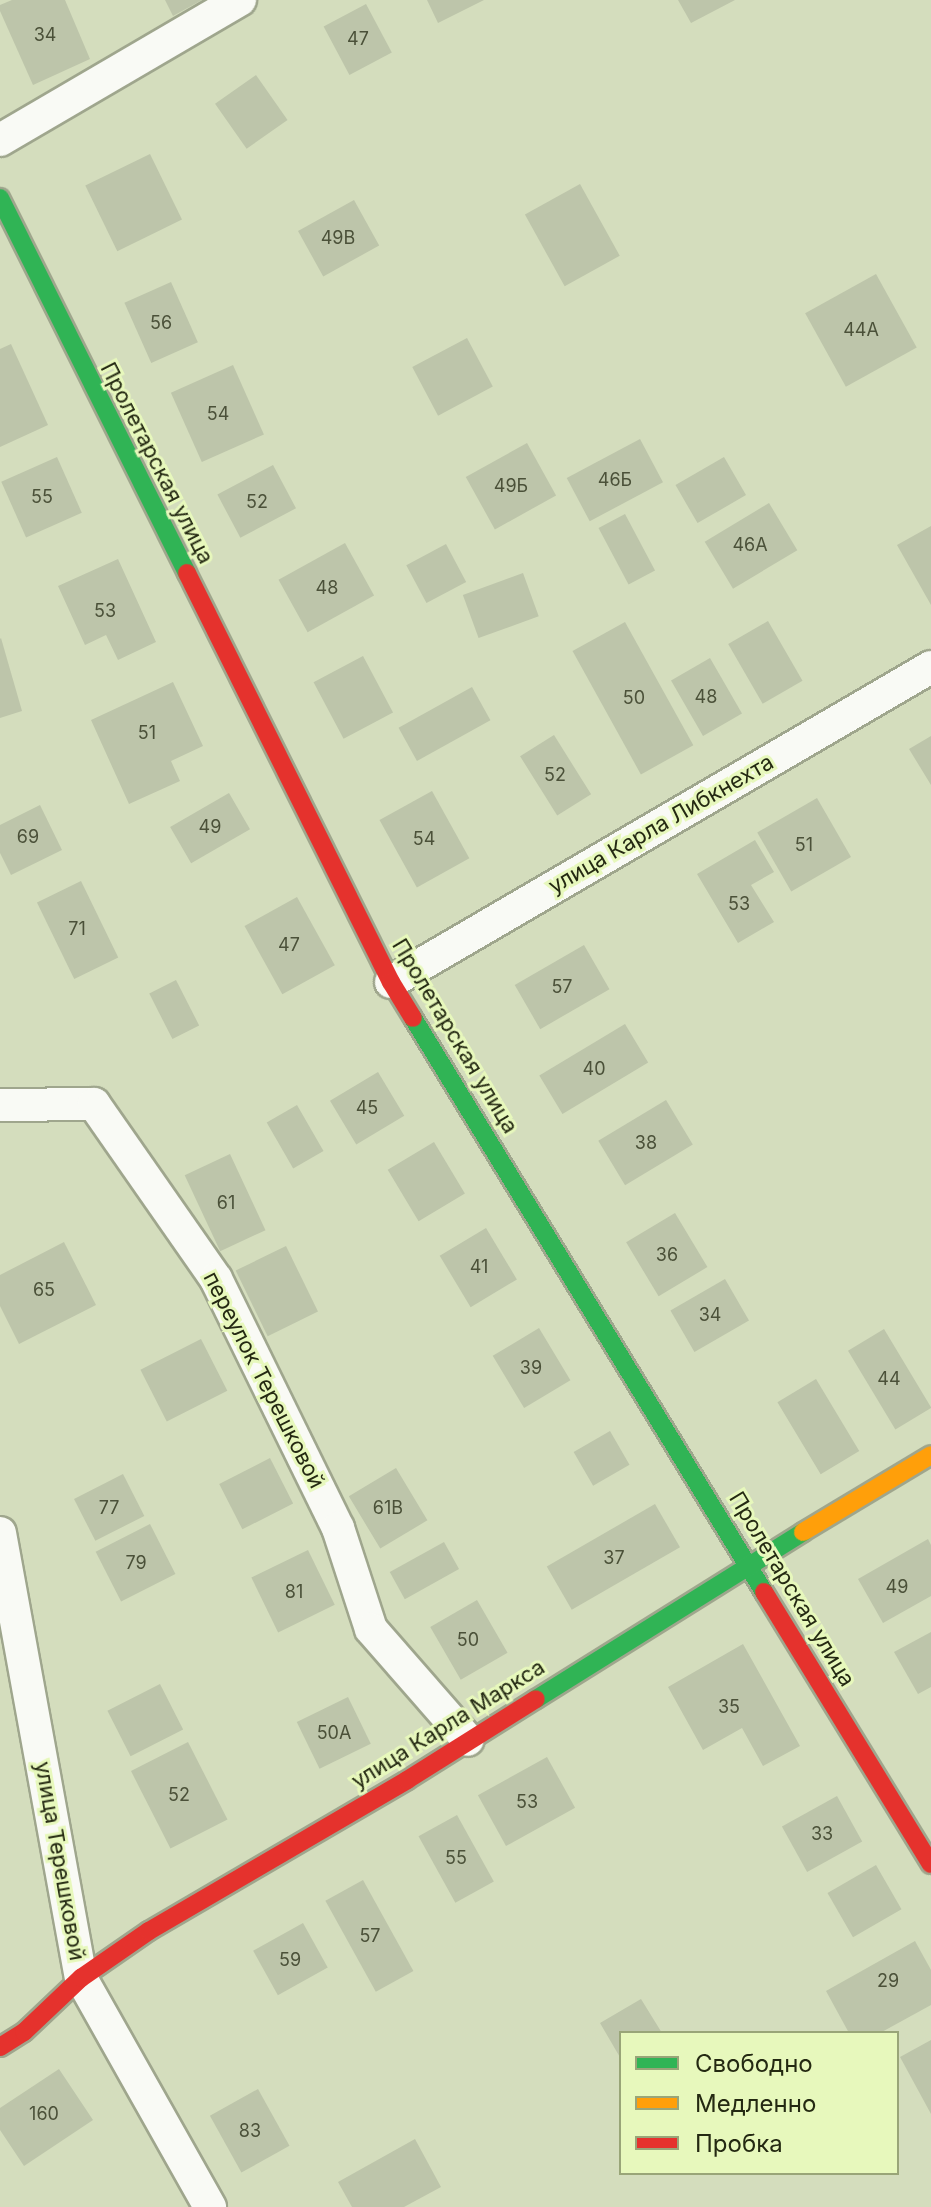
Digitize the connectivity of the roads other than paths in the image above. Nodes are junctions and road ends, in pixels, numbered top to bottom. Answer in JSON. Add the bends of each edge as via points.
{"nodes":[{"id":1,"x":240,"y":0,"type":"edge"},
{"id":2,"x":0,"y":140,"type":"edge"},
{"id":3,"x":0,"y":198,"type":"edge"},
{"id":4,"x":931,"y":667,"type":"edge"},
{"id":5,"x":391,"y":982,"type":"junction"},
{"id":6,"x":0,"y":1105,"type":"edge"},
{"id":7,"x":931,"y":1455,"type":"edge"},
{"id":8,"x":0,"y":1533,"type":"edge"},
{"id":9,"x":749,"y":1564,"type":"junction"},
{"id":10,"x":468,"y":1740,"type":"junction"},
{"id":11,"x":931,"y":1864,"type":"edge"},
{"id":12,"x":81,"y":1978,"type":"junction"},
{"id":13,"x":8,"y":2035,"type":"edge"},
{"id":14,"x":210,"y":2207,"type":"edge"}],
"edges":[{"from":1,"to":2,"type":"street"},
{"from":3,"to":5,"type":"main road","name":"Пролетарская улица"},
{"from":4,"to":5,"type":"street","name":"улица Карла Либкнехта"},
{"from":5,"to":9,"type":"main road","name":"Пролетарская улица"},
{"from":6,"to":10,"type":"street","name":"переулок Терешковой","via":[[94,1104],[216,1279],[338,1528],[371,1629]]},
{"from":7,"to":9,"type":"main road","name":"улица Карла Маркса"},
{"from":8,"to":12,"type":"street","name":"улица Терешковой"},
{"from":9,"to":10,"type":"main road","name":"улица Карла Маркса"},
{"from":9,"to":11,"type":"main road","name":"Пролетарская улица"},
{"from":10,"to":12,"type":"main road","name":"улица Карла Маркса","via":[[149,1931]]},
{"from":12,"to":13,"type":"main road","name":"улица Карла Маркса"},
{"from":12,"to":14,"type":"street","name":"улица Терешковой"}]}
